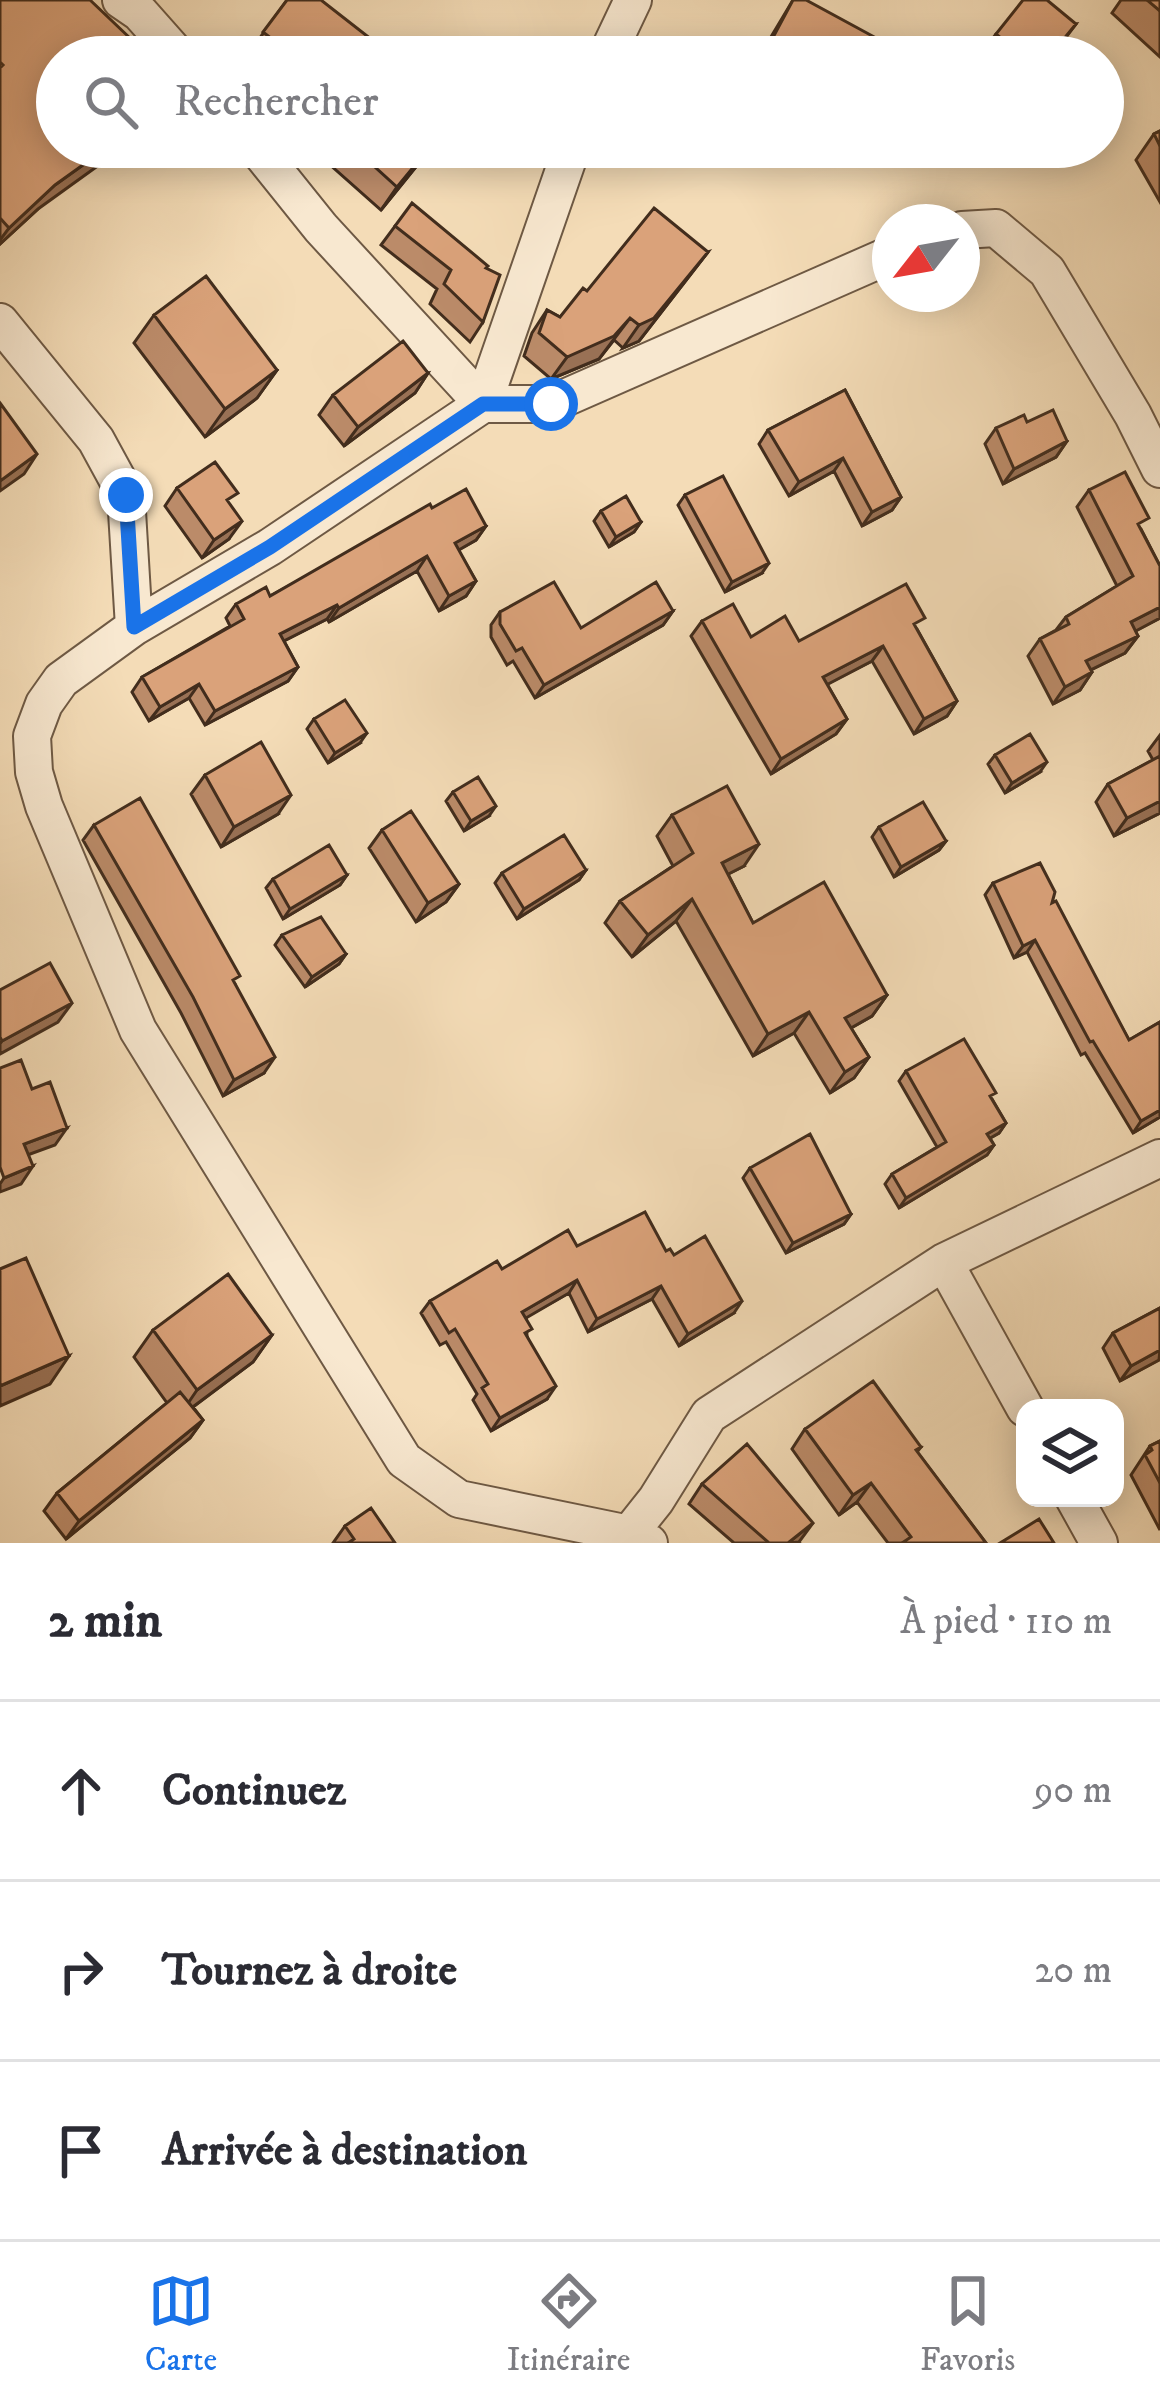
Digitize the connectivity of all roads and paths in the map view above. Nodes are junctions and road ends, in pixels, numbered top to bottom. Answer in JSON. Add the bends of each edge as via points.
{"nodes":[{"id":1,"x":121,"y":0,"type":"edge"},
{"id":2,"x":633,"y":0,"type":"edge"},
{"id":3,"x":160,"y":36,"type":"edge"},
{"id":4,"x":616,"y":36,"type":"edge"},
{"id":5,"x":273,"y":168,"type":"edge"},
{"id":6,"x":565,"y":168,"type":"edge"},
{"id":7,"x":980,"y":229,"type":"edge"},
{"id":8,"x":872,"y":262,"type":"edge"},
{"id":9,"x":0,"y":322,"type":"edge"},
{"id":10,"x":483,"y":404,"type":"junction"},
{"id":11,"x":1160,"y":469,"type":"edge"},
{"id":12,"x":134,"y":627,"type":"junction"},
{"id":13,"x":1160,"y":1158,"type":"edge"},
{"id":14,"x":944,"y":1262,"type":"junction"},
{"id":15,"x":1020,"y":1399,"type":"edge"},
{"id":16,"x":1079,"y":1507,"type":"edge"},
{"id":17,"x":639,"y":1539,"type":"edge"},
{"id":18,"x":1099,"y":1543,"type":"edge"}],
"edges":[{"from":1,"to":3,"type":"street"},
{"from":2,"to":4,"type":"street"},
{"from":5,"to":10,"type":"street"},
{"from":6,"to":10,"type":"street"},
{"from":7,"to":11,"type":"street","via":[[996,228],[1047,271]]},
{"from":8,"to":10,"type":"street","via":[[551,404]]},
{"from":9,"to":12,"type":"street","via":[[96,440],[126,495]]},
{"from":10,"to":12,"type":"street"},
{"from":12,"to":17,"type":"street","via":[[61,680],[32,736],[44,806],[138,1030],[404,1460],[459,1499]]},
{"from":13,"to":14,"type":"street"},
{"from":14,"to":15,"type":"street"},
{"from":14,"to":17,"type":"street","via":[[709,1415]]},
{"from":16,"to":18,"type":"street"}]}
